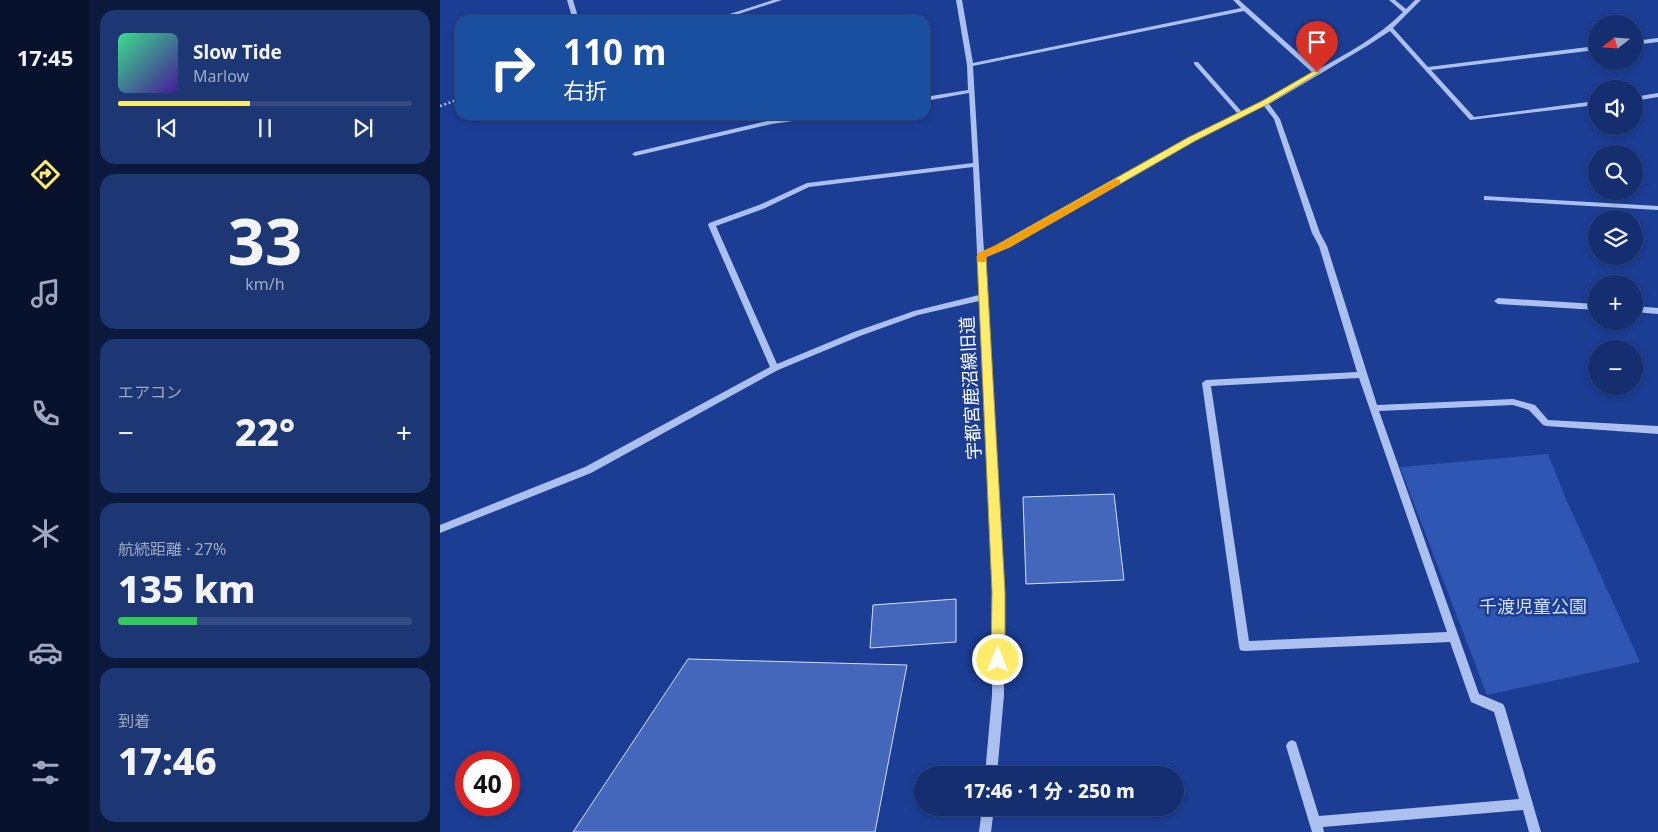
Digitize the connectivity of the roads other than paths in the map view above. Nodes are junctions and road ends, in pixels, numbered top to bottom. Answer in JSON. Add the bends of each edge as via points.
{"nodes":[{"id":1,"x":570,"y":0,"type":"edge"},
{"id":2,"x":779,"y":0,"type":"edge"},
{"id":3,"x":959,"y":0,"type":"edge"},
{"id":4,"x":1236,"y":0,"type":"edge"},
{"id":5,"x":1392,"y":0,"type":"edge"},
{"id":6,"x":1418,"y":0,"type":"edge"},
{"id":7,"x":1245,"y":8,"type":"junction"},
{"id":8,"x":1408,"y":12,"type":"junction"},
{"id":9,"x":574,"y":15,"type":"edge"},
{"id":10,"x":730,"y":15,"type":"edge"},
{"id":11,"x":1390,"y":28,"type":"junction"},
{"id":12,"x":1658,"y":40,"type":"edge"},
{"id":13,"x":1643,"y":42,"type":"edge"},
{"id":14,"x":1588,"y":49,"type":"edge"},
{"id":15,"x":1196,"y":62,"type":"dead end"},
{"id":16,"x":970,"y":64,"type":"junction"},
{"id":17,"x":1427,"y":69,"type":"junction"},
{"id":18,"x":1317,"y":72,"type":"junction"},
{"id":19,"x":971,"y":92,"type":"junction"},
{"id":20,"x":1658,"y":96,"type":"edge"},
{"id":21,"x":1643,"y":97,"type":"edge"},
{"id":22,"x":930,"y":98,"type":"edge"},
{"id":23,"x":1265,"y":103,"type":"junction"},
{"id":24,"x":1588,"y":104,"type":"edge"},
{"id":25,"x":1241,"y":114,"type":"junction"},
{"id":26,"x":786,"y":120,"type":"edge"},
{"id":27,"x":635,"y":154,"type":"dead end"},
{"id":28,"x":976,"y":165,"type":"junction"},
{"id":29,"x":1486,"y":198,"type":"dead end"},
{"id":30,"x":1658,"y":208,"type":"edge"},
{"id":31,"x":982,"y":256,"type":"junction"},
{"id":32,"x":983,"y":297,"type":"junction"},
{"id":33,"x":1498,"y":302,"type":"dead end"},
{"id":34,"x":1588,"y":307,"type":"edge"},
{"id":35,"x":1643,"y":310,"type":"edge"},
{"id":36,"x":1658,"y":311,"type":"edge"},
{"id":37,"x":775,"y":368,"type":"junction"},
{"id":38,"x":1362,"y":375,"type":"junction"},
{"id":39,"x":1375,"y":408,"type":"junction"},
{"id":40,"x":1658,"y":430,"type":"edge"},
{"id":41,"x":440,"y":529,"type":"edge"},
{"id":42,"x":1453,"y":637,"type":"junction"},
{"id":43,"x":1292,"y":746,"type":"dead end"},
{"id":44,"x":992,"y":766,"type":"edge"},
{"id":45,"x":1527,"y":804,"type":"junction"},
{"id":46,"x":987,"y":816,"type":"edge"},
{"id":47,"x":1316,"y":827,"type":"edge"},
{"id":48,"x":985,"y":832,"type":"edge"},
{"id":49,"x":1535,"y":832,"type":"edge"}],
"edges":[{"from":1,"to":9,"type":"street"},
{"from":2,"to":10,"type":"street"},
{"from":3,"to":16,"type":"street","name":"宇都宮鹿沼線旧道"},
{"from":4,"to":7,"type":"street"},
{"from":5,"to":8,"type":"street"},
{"from":6,"to":8,"type":"street"},
{"from":7,"to":16,"type":"street"},
{"from":7,"to":18,"type":"street"},
{"from":8,"to":11,"type":"street"},
{"from":11,"to":17,"type":"street"},
{"from":11,"to":18,"type":"street"},
{"from":12,"to":13,"type":"street"},
{"from":14,"to":17,"type":"street"},
{"from":15,"to":25,"type":"street"},
{"from":16,"to":19,"type":"street","name":"宇都宮鹿沼線旧道"},
{"from":17,"to":24,"type":"street","via":[[1472,119]]},
{"from":18,"to":23,"type":"street"},
{"from":19,"to":22,"type":"street"},
{"from":19,"to":28,"type":"street","name":"宇都宮鹿沼線旧道"},
{"from":20,"to":21,"type":"street"},
{"from":23,"to":25,"type":"street"},
{"from":23,"to":38,"type":"street","via":[[1277,119],[1323,246]]},
{"from":25,"to":31,"type":"street"},
{"from":26,"to":27,"type":"street"},
{"from":28,"to":31,"type":"street","name":"宇都宮鹿沼線旧道"},
{"from":28,"to":37,"type":"street","via":[[807,185],[712,225]]},
{"from":29,"to":30,"type":"street"},
{"from":31,"to":32,"type":"street","name":"宇都宮鹿沼線旧道"},
{"from":32,"to":37,"type":"street","via":[[917,313]]},
{"from":32,"to":44,"type":"street","name":"宇都宮鹿沼線旧道","via":[[998,592],[998,695]]},
{"from":33,"to":34,"type":"street"},
{"from":35,"to":36,"type":"street"},
{"from":37,"to":41,"type":"street","via":[[588,470]]},
{"from":38,"to":39,"type":"street"},
{"from":38,"to":42,"type":"street","via":[[1206,383],[1244,646]]},
{"from":39,"to":40,"type":"street","via":[[1513,402],[1532,407],[1546,423]]},
{"from":39,"to":42,"type":"street"},
{"from":42,"to":45,"type":"street","via":[[1475,698],[1498,708]]},
{"from":43,"to":47,"type":"street"},
{"from":45,"to":47,"type":"street"},
{"from":45,"to":49,"type":"street"},
{"from":46,"to":48,"type":"street"}]}
